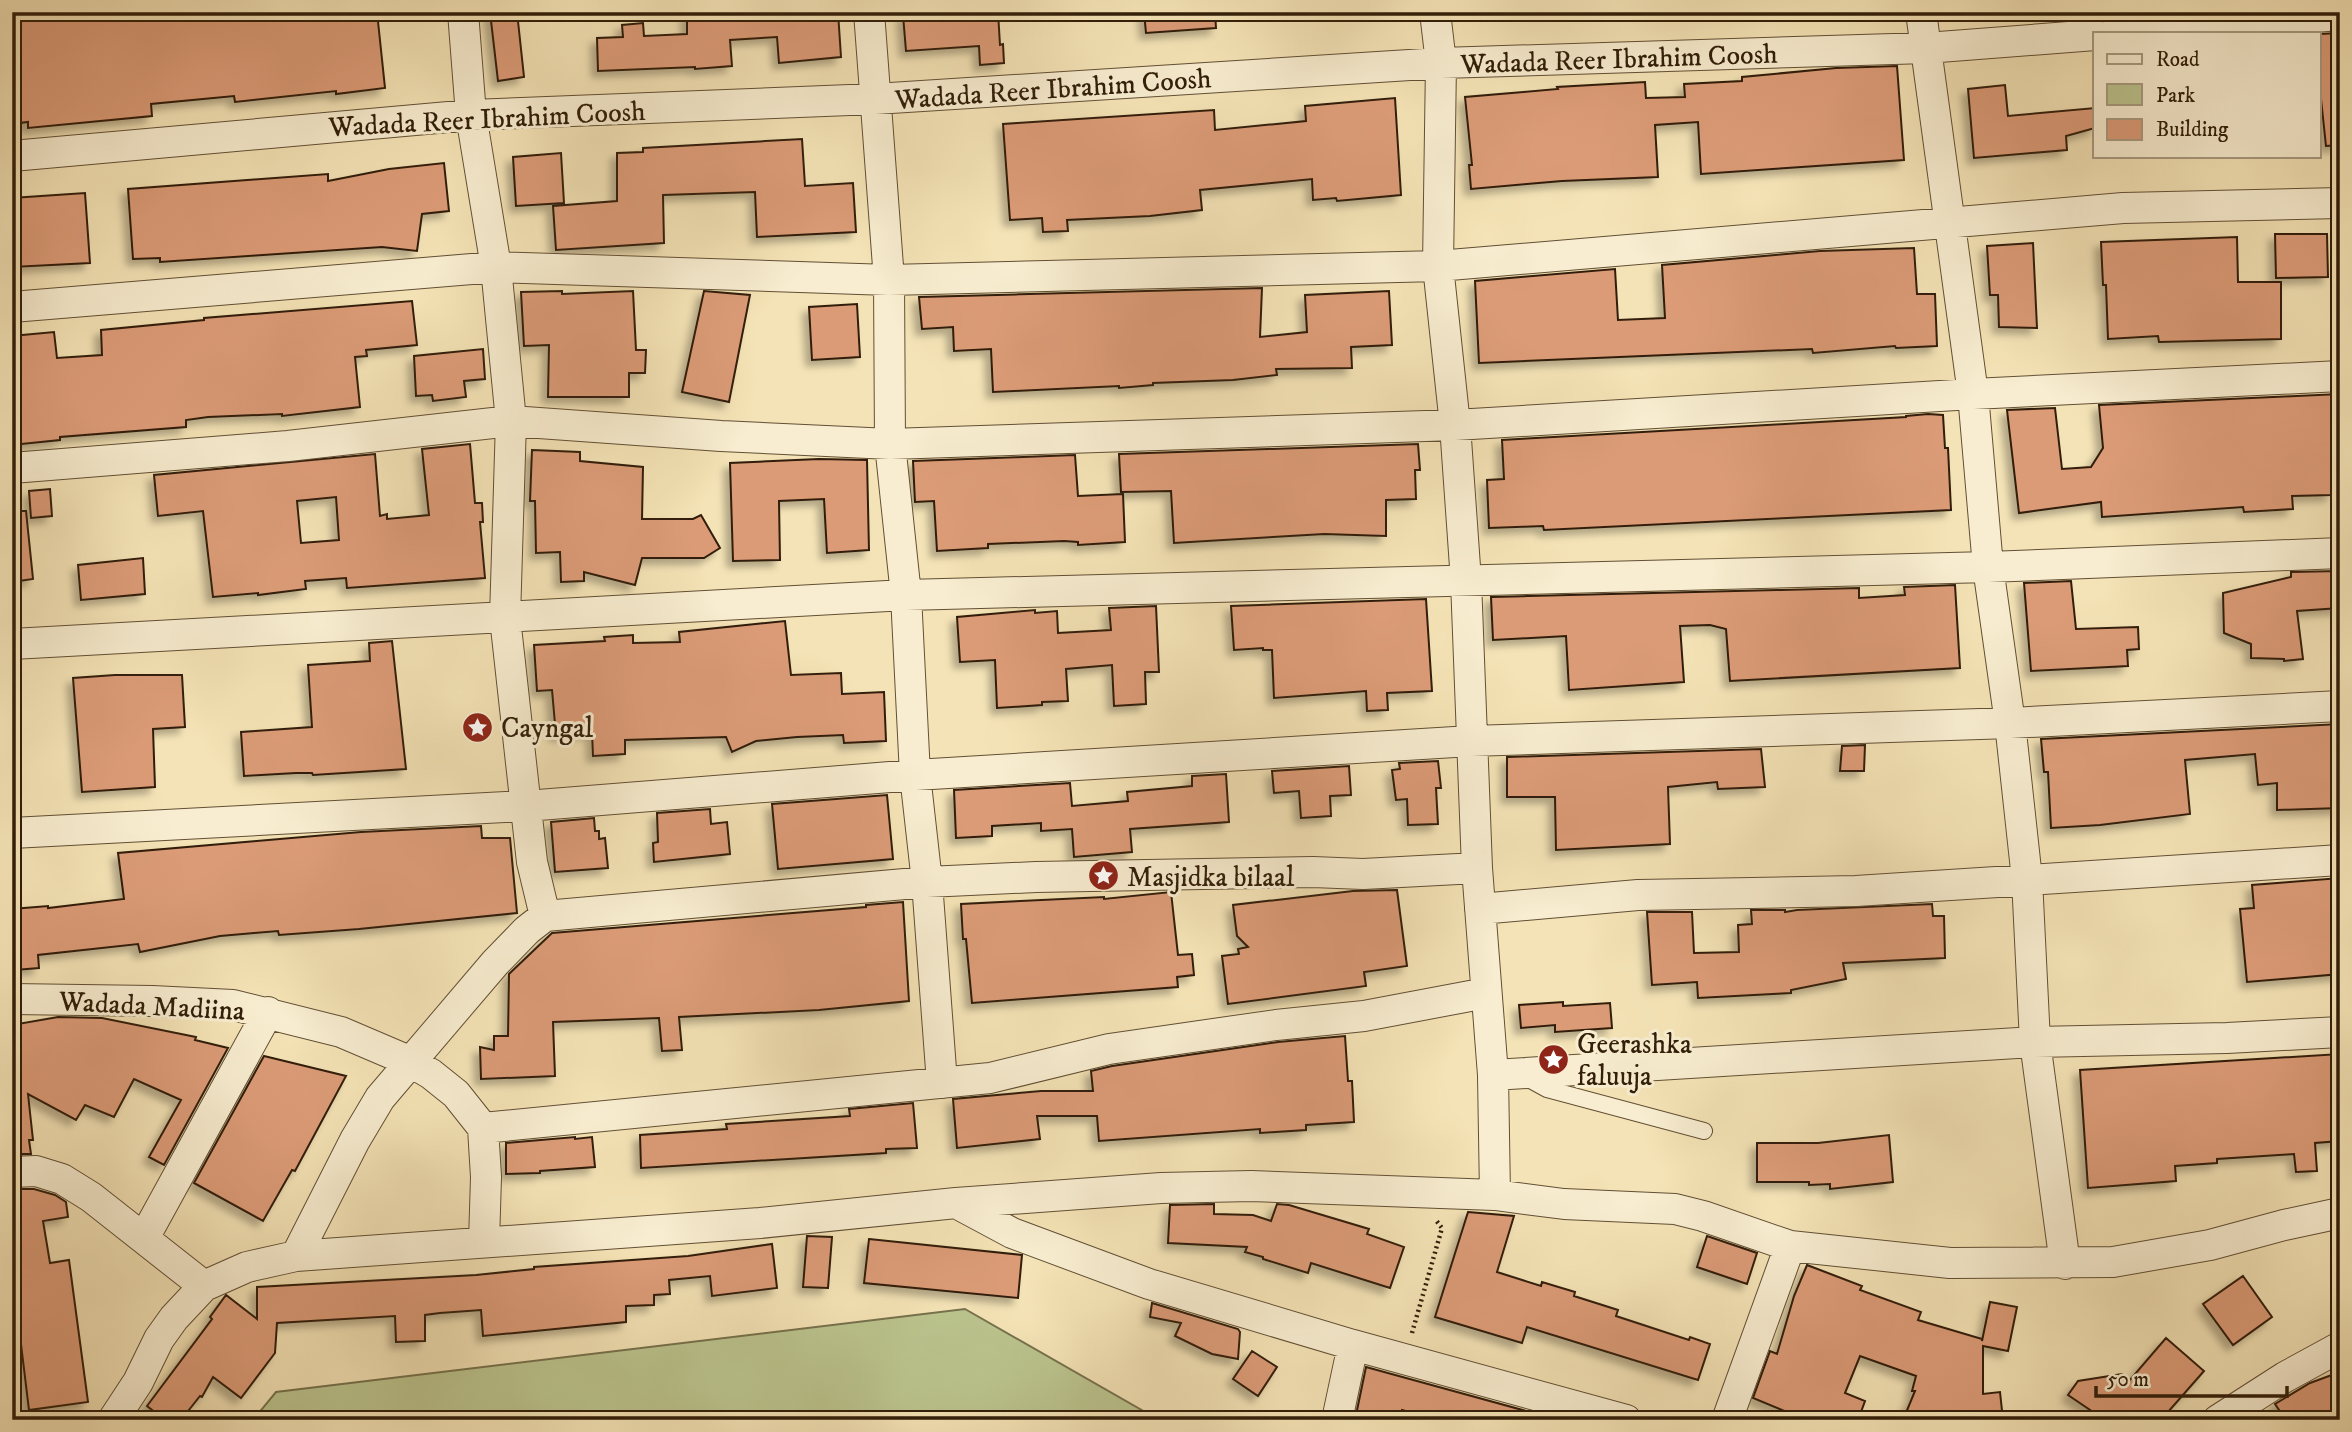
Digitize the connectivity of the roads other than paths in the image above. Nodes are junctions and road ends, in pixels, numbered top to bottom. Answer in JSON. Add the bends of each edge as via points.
{"nodes":[{"id":1,"x":463,"y":12,"type":"edge"},
{"id":2,"x":869,"y":12,"type":"edge"},
{"id":3,"x":1435,"y":12,"type":"edge"},
{"id":4,"x":1921,"y":12,"type":"edge"},
{"id":5,"x":2340,"y":15,"type":"edge"},
{"id":6,"x":2127,"y":32,"type":"edge"},
{"id":7,"x":2093,"y":35,"type":"edge"},
{"id":8,"x":1926,"y":48,"type":"junction"},
{"id":9,"x":1441,"y":63,"type":"junction"},
{"id":10,"x":875,"y":99,"type":"junction"},
{"id":11,"x":471,"y":115,"type":"junction"},
{"id":12,"x":12,"y":156,"type":"edge"},
{"id":13,"x":2340,"y":203,"type":"edge"},
{"id":14,"x":1952,"y":223,"type":"junction"},
{"id":15,"x":1438,"y":266,"type":"junction"},
{"id":16,"x":496,"y":267,"type":"junction"},
{"id":17,"x":889,"y":280,"type":"junction"},
{"id":18,"x":12,"y":307,"type":"edge"},
{"id":19,"x":2340,"y":376,"type":"edge"},
{"id":20,"x":1973,"y":394,"type":"junction"},
{"id":21,"x":511,"y":421,"type":"junction"},
{"id":22,"x":1455,"y":425,"type":"junction"},
{"id":23,"x":890,"y":444,"type":"junction"},
{"id":24,"x":12,"y":468,"type":"edge"},
{"id":25,"x":2340,"y":553,"type":"edge"},
{"id":26,"x":1988,"y":567,"type":"junction"},
{"id":27,"x":1466,"y":581,"type":"junction"},
{"id":28,"x":906,"y":595,"type":"junction"},
{"id":29,"x":505,"y":618,"type":"junction"},
{"id":30,"x":12,"y":645,"type":"edge"},
{"id":31,"x":2340,"y":706,"type":"edge"},
{"id":32,"x":2010,"y":723,"type":"junction"},
{"id":33,"x":1471,"y":741,"type":"junction"},
{"id":34,"x":915,"y":775,"type":"junction"},
{"id":35,"x":526,"y":806,"type":"junction"},
{"id":36,"x":12,"y":833,"type":"edge"},
{"id":37,"x":2340,"y":860,"type":"edge"},
{"id":38,"x":1477,"y":868,"type":"junction"},
{"id":39,"x":2027,"y":879,"type":"junction"},
{"id":40,"x":927,"y":882,"type":"junction"},
{"id":41,"x":1480,"y":909,"type":"junction"},
{"id":42,"x":545,"y":916,"type":"junction"},
{"id":43,"x":1486,"y":993,"type":"junction"},
{"id":44,"x":12,"y":999,"type":"edge"},
{"id":45,"x":268,"y":1012,"type":"junction"},
{"id":46,"x":2340,"y":1032,"type":"edge"},
{"id":47,"x":2035,"y":1042,"type":"junction"},
{"id":48,"x":409,"y":1062,"type":"junction"},
{"id":49,"x":1505,"y":1074,"type":"junction"},
{"id":50,"x":942,"y":1083,"type":"junction"},
{"id":51,"x":483,"y":1128,"type":"junction"},
{"id":52,"x":1704,"y":1131,"type":"dead end"},
{"id":53,"x":12,"y":1172,"type":"edge"},
{"id":54,"x":1495,"y":1195,"type":"junction"},
{"id":55,"x":957,"y":1203,"type":"junction"},
{"id":56,"x":2340,"y":1213,"type":"edge"},
{"id":57,"x":144,"y":1237,"type":"junction"},
{"id":58,"x":484,"y":1242,"type":"junction"},
{"id":59,"x":1790,"y":1246,"type":"junction"},
{"id":60,"x":296,"y":1256,"type":"junction"},
{"id":61,"x":2066,"y":1264,"type":"junction"},
{"id":62,"x":204,"y":1286,"type":"junction"},
{"id":63,"x":1353,"y":1345,"type":"junction"},
{"id":64,"x":2340,"y":1347,"type":"edge"},
{"id":65,"x":113,"y":1420,"type":"edge"},
{"id":66,"x":1337,"y":1420,"type":"edge"},
{"id":67,"x":1626,"y":1420,"type":"edge"},
{"id":68,"x":1727,"y":1420,"type":"edge"},
{"id":69,"x":2218,"y":1420,"type":"edge"}],
"edges":[{"from":1,"to":11,"type":"street"},
{"from":2,"to":10,"type":"street"},
{"from":3,"to":9,"type":"street"},
{"from":4,"to":8,"type":"street"},
{"from":5,"to":6,"type":"street"},
{"from":7,"to":8,"type":"street","name":"Wadada Reer Ibrahim Coosh"},
{"from":8,"to":9,"type":"street","name":"Wadada Reer Ibrahim Coosh"},
{"from":8,"to":14,"type":"street"},
{"from":9,"to":10,"type":"street","name":"Wadada Reer Ibrahim Coosh"},
{"from":9,"to":15,"type":"street"},
{"from":10,"to":11,"type":"street","name":"Wadada Reer Ibrahim Coosh"},
{"from":10,"to":17,"type":"street"},
{"from":11,"to":12,"type":"street","name":"Wadada Reer Ibrahim Coosh"},
{"from":11,"to":16,"type":"street"},
{"from":13,"to":14,"type":"street","via":[[2123,208]]},
{"from":14,"to":15,"type":"street"},
{"from":14,"to":20,"type":"street"},
{"from":15,"to":17,"type":"street"},
{"from":15,"to":22,"type":"street"},
{"from":16,"to":17,"type":"street"},
{"from":16,"to":18,"type":"street"},
{"from":16,"to":21,"type":"street"},
{"from":17,"to":23,"type":"street"},
{"from":19,"to":20,"type":"street"},
{"from":20,"to":22,"type":"street"},
{"from":20,"to":26,"type":"street"},
{"from":21,"to":23,"type":"street"},
{"from":21,"to":24,"type":"street","via":[[288,446]]},
{"from":21,"to":29,"type":"street"},
{"from":22,"to":23,"type":"street"},
{"from":22,"to":27,"type":"street"},
{"from":23,"to":28,"type":"street"},
{"from":25,"to":26,"type":"street"},
{"from":26,"to":27,"type":"street"},
{"from":26,"to":32,"type":"street"},
{"from":27,"to":28,"type":"street"},
{"from":27,"to":33,"type":"street"},
{"from":28,"to":29,"type":"street"},
{"from":28,"to":34,"type":"street"},
{"from":29,"to":30,"type":"street"},
{"from":29,"to":35,"type":"street"},
{"from":31,"to":32,"type":"street"},
{"from":32,"to":33,"type":"street"},
{"from":32,"to":39,"type":"street"},
{"from":33,"to":34,"type":"street"},
{"from":33,"to":38,"type":"street"},
{"from":34,"to":35,"type":"street"},
{"from":34,"to":40,"type":"street"},
{"from":35,"to":36,"type":"street"},
{"from":35,"to":42,"type":"street","via":[[531,862]]},
{"from":37,"to":39,"type":"street"},
{"from":38,"to":40,"type":"street"},
{"from":38,"to":41,"type":"street"},
{"from":39,"to":41,"type":"street","via":[[1856,891],[1638,895]]},
{"from":39,"to":47,"type":"street"},
{"from":40,"to":42,"type":"street"},
{"from":40,"to":50,"type":"street"},
{"from":41,"to":43,"type":"street"},
{"from":42,"to":48,"type":"street","via":[[495,963]]},
{"from":43,"to":49,"type":"street"},
{"from":43,"to":50,"type":"street","via":[[1364,1016],[1109,1049],[1014,1074]]},
{"from":44,"to":45,"type":"street","name":"Wadada Madiina","via":[[233,1005]]},
{"from":45,"to":48,"type":"street","name":"Wadada Madiina","via":[[341,1032]]},
{"from":45,"to":57,"type":"street"},
{"from":46,"to":47,"type":"street"},
{"from":47,"to":49,"type":"street"},
{"from":47,"to":61,"type":"street"},
{"from":48,"to":51,"type":"street","name":"Wadada Madiina","via":[[456,1094]]},
{"from":48,"to":60,"type":"street","via":[[355,1140]]},
{"from":49,"to":52,"type":"lane"},
{"from":49,"to":54,"type":"street"},
{"from":50,"to":51,"type":"street"},
{"from":51,"to":58,"type":"street"},
{"from":53,"to":57,"type":"street","via":[[36,1171],[62,1179]]},
{"from":54,"to":55,"type":"street","via":[[1251,1186]]},
{"from":54,"to":59,"type":"street","via":[[1564,1204],[1675,1209]]},
{"from":55,"to":58,"type":"street","via":[[760,1223]]},
{"from":55,"to":63,"type":"street","via":[[1012,1233],[1137,1279]]},
{"from":56,"to":61,"type":"street","via":[[2157,1256]]},
{"from":57,"to":62,"type":"street"},
{"from":58,"to":60,"type":"street"},
{"from":59,"to":61,"type":"street","via":[[1950,1263]]},
{"from":59,"to":68,"type":"street"},
{"from":60,"to":62,"type":"street","via":[[247,1267]]},
{"from":62,"to":65,"type":"street","via":[[159,1339]]},
{"from":63,"to":66,"type":"street"},
{"from":63,"to":67,"type":"street"},
{"from":64,"to":69,"type":"street"}]}
